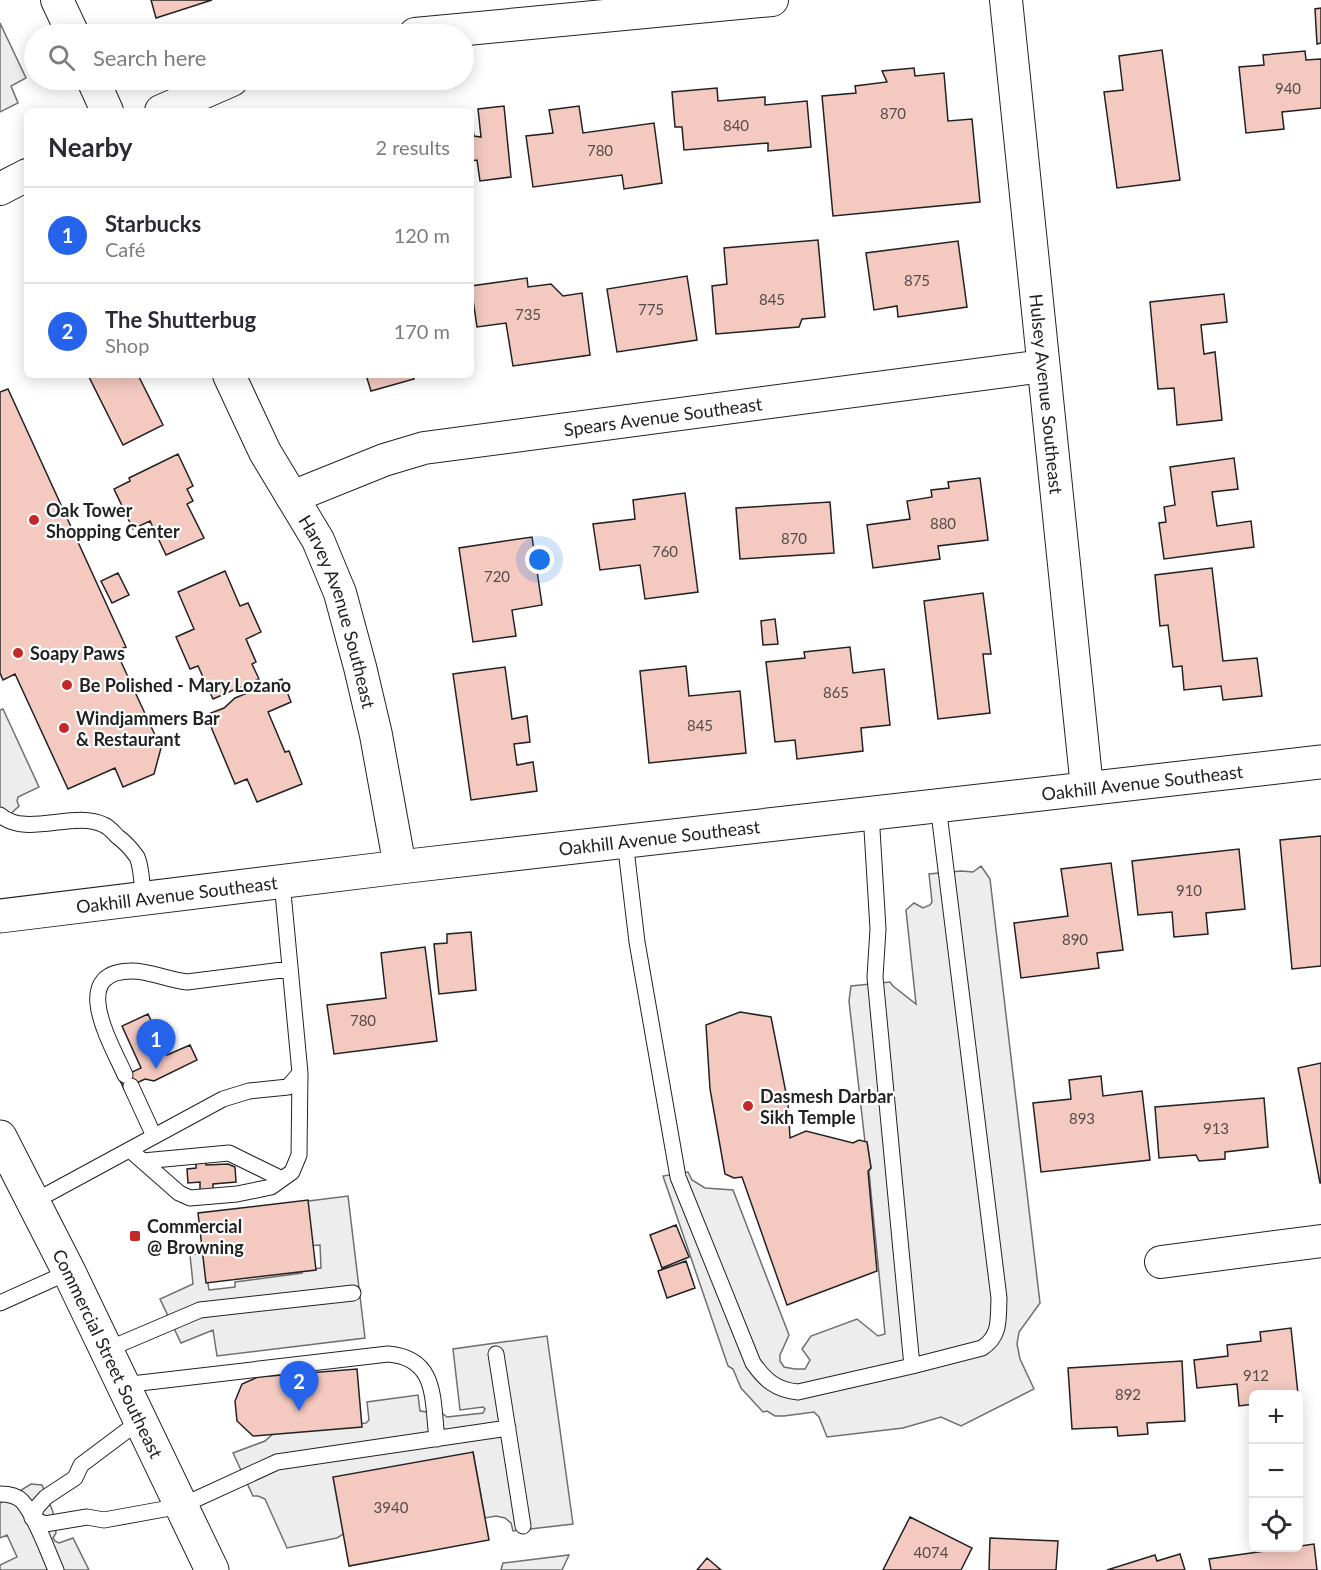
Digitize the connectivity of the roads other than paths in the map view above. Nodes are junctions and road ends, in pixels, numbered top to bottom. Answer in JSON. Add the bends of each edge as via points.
{"nodes":[{"id":1,"x":57,"y":0,"type":"edge"},
{"id":2,"x":771,"y":0,"type":"edge"},
{"id":3,"x":1006,"y":0,"type":"edge"},
{"id":4,"x":68,"y":24,"type":"edge"},
{"id":5,"x":474,"y":28,"type":"edge"},
{"id":6,"x":98,"y":90,"type":"edge"},
{"id":7,"x":209,"y":90,"type":"edge"},
{"id":8,"x":106,"y":108,"type":"edge"},
{"id":9,"x":168,"y":108,"type":"edge"},
{"id":10,"x":24,"y":177,"type":"edge"},
{"id":11,"x":0,"y":189,"type":"edge"},
{"id":12,"x":1043,"y":366,"type":"junction"},
{"id":13,"x":230,"y":378,"type":"edge"},
{"id":14,"x":292,"y":497,"type":"junction"},
{"id":15,"x":1321,"y":762,"type":"edge"},
{"id":16,"x":1087,"y":788,"type":"junction"},
{"id":17,"x":938,"y":805,"type":"junction"},
{"id":18,"x":871,"y":813,"type":"junction"},
{"id":19,"x":0,"y":815,"type":"edge"},
{"id":20,"x":625,"y":842,"type":"junction"},
{"id":21,"x":400,"y":867,"type":"junction"},
{"id":22,"x":282,"y":882,"type":"junction"},
{"id":23,"x":143,"y":898,"type":"junction"},
{"id":24,"x":0,"y":916,"type":"edge"},
{"id":25,"x":290,"y":969,"type":"junction"},
{"id":26,"x":300,"y":1073,"type":"junction"},
{"id":27,"x":154,"y":1136,"type":"junction"},
{"id":28,"x":0,"y":1137,"type":"edge"},
{"id":29,"x":130,"y":1150,"type":"junction"},
{"id":30,"x":143,"y":1161,"type":"junction"},
{"id":31,"x":282,"y":1179,"type":"junction"},
{"id":32,"x":33,"y":1202,"type":"junction"},
{"id":33,"x":1321,"y":1241,"type":"edge"},
{"id":34,"x":1161,"y":1262,"type":"dead end"},
{"id":35,"x":69,"y":1272,"type":"junction"},
{"id":36,"x":353,"y":1293,"type":"dead end"},
{"id":37,"x":0,"y":1303,"type":"edge"},
{"id":38,"x":106,"y":1350,"type":"junction"},
{"id":39,"x":496,"y":1354,"type":"dead end"},
{"id":40,"x":912,"y":1366,"type":"junction"},
{"id":41,"x":123,"y":1386,"type":"junction"},
{"id":42,"x":141,"y":1420,"type":"junction"},
{"id":43,"x":508,"y":1428,"type":"junction"},
{"id":44,"x":437,"y":1438,"type":"junction"},
{"id":45,"x":0,"y":1494,"type":"edge"},
{"id":46,"x":182,"y":1506,"type":"junction"},
{"id":47,"x":32,"y":1518,"type":"junction"},
{"id":48,"x":524,"y":1526,"type":"dead end"},
{"id":49,"x":56,"y":1570,"type":"edge"},
{"id":50,"x":212,"y":1570,"type":"edge"}],
"edges":[{"from":1,"to":4,"type":"street"},
{"from":2,"to":5,"type":"street"},
{"from":3,"to":12,"type":"street","name":"Hulsey Avenue Southeast"},
{"from":6,"to":8,"type":"street"},
{"from":7,"to":9,"type":"street"},
{"from":10,"to":11,"type":"street"},
{"from":12,"to":14,"type":"street","name":"Spears Avenue Southeast","via":[[424,448]]},
{"from":12,"to":16,"type":"street","name":"Hulsey Avenue Southeast"},
{"from":13,"to":14,"type":"street","name":"Harvey Avenue Southeast","via":[[265,452]]},
{"from":14,"to":21,"type":"street","name":"Harvey Avenue Southeast","via":[[318,540],[340,593],[376,735]]},
{"from":15,"to":16,"type":"street","name":"Oakhill Avenue Southeast"},
{"from":16,"to":17,"type":"street","name":"Oakhill Avenue Southeast"},
{"from":17,"to":18,"type":"street","name":"Oakhill Avenue Southeast"},
{"from":17,"to":40,"type":"lane","via":[[999,1298],[997,1329],[991,1342],[982,1348]]},
{"from":18,"to":20,"type":"street","name":"Oakhill Avenue Southeast"},
{"from":18,"to":40,"type":"lane","via":[[878,929],[875,977]]},
{"from":19,"to":23,"type":"lane","via":[[19,823],[81,820],[104,825],[138,859]]},
{"from":20,"to":21,"type":"street","name":"Oakhill Avenue Southeast"},
{"from":20,"to":40,"type":"lane","via":[[637,942],[678,1177],[753,1363],[773,1386],[798,1392]]},
{"from":21,"to":22,"type":"street","name":"Oakhill Avenue Southeast"},
{"from":22,"to":23,"type":"street","name":"Oakhill Avenue Southeast"},
{"from":22,"to":25,"type":"lane"},
{"from":23,"to":24,"type":"street","name":"Oakhill Avenue Southeast"},
{"from":25,"to":26,"type":"lane"},
{"from":25,"to":27,"type":"lane","via":[[187,982],[134,971],[120,972],[109,975],[102,983],[98,1012]]},
{"from":26,"to":27,"type":"lane","via":[[288,1087],[249,1091],[223,1099]]},
{"from":26,"to":31,"type":"lane","via":[[299,1155],[292,1172]]},
{"from":27,"to":29,"type":"lane"},
{"from":28,"to":32,"type":"street","name":"Commercial Street Southeast"},
{"from":29,"to":30,"type":"lane"},
{"from":29,"to":32,"type":"lane"},
{"from":30,"to":31,"type":"lane","via":[[229,1153]]},
{"from":30,"to":31,"type":"lane","via":[[190,1198],[271,1187]]},
{"from":32,"to":35,"type":"street","name":"Commercial Street Southeast"},
{"from":33,"to":34,"type":"street"},
{"from":35,"to":37,"type":"lane"},
{"from":35,"to":38,"type":"street","name":"Commercial Street Southeast"},
{"from":36,"to":38,"type":"lane","via":[[200,1310]]},
{"from":38,"to":41,"type":"street","name":"Commercial Street Southeast"},
{"from":39,"to":43,"type":"lane"},
{"from":41,"to":42,"type":"street","name":"Commercial Street Southeast"},
{"from":41,"to":44,"type":"lane","via":[[403,1355],[429,1378]]},
{"from":42,"to":46,"type":"street","name":"Commercial Street Southeast"},
{"from":42,"to":47,"type":"lane","via":[[81,1465],[75,1478],[36,1507]]},
{"from":43,"to":44,"type":"lane"},
{"from":43,"to":48,"type":"lane"},
{"from":44,"to":46,"type":"lane","via":[[277,1462]]},
{"from":45,"to":47,"type":"lane","via":[[22,1501]]},
{"from":46,"to":47,"type":"lane","via":[[104,1521],[87,1517],[45,1524]]},
{"from":46,"to":50,"type":"street","name":"Commercial Street Southeast"},
{"from":47,"to":49,"type":"lane"}]}
